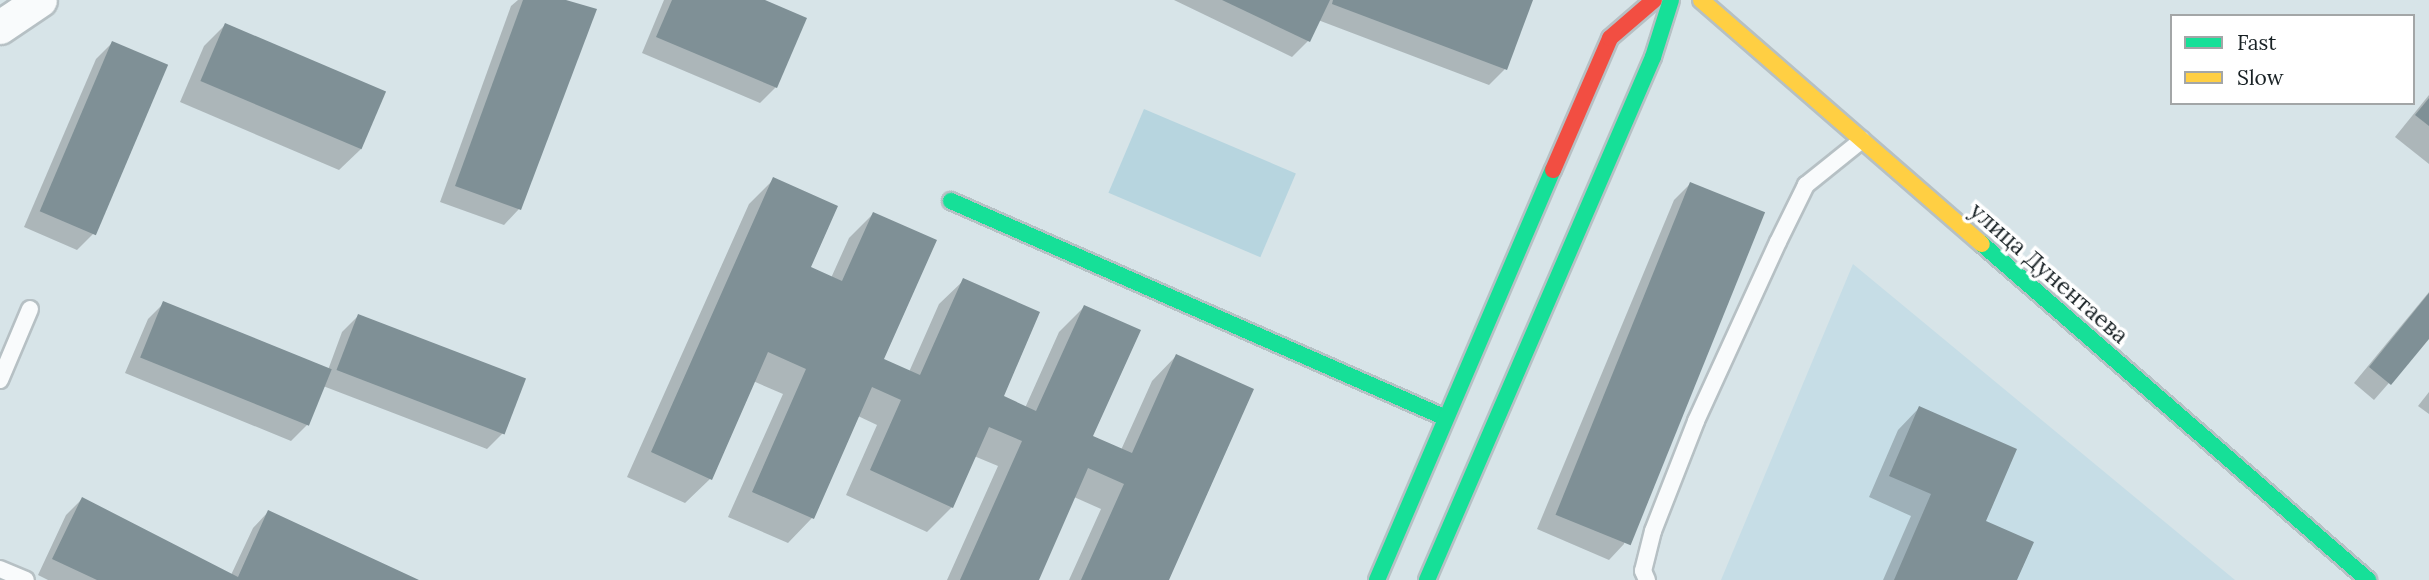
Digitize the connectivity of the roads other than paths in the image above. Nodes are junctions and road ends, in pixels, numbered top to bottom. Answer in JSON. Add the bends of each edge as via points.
{"nodes":[{"id":1,"x":40,"y":0,"type":"edge"},
{"id":2,"x":1654,"y":0,"type":"edge"},
{"id":3,"x":1671,"y":0,"type":"edge"},
{"id":4,"x":1700,"y":0,"type":"edge"},
{"id":5,"x":0,"y":27,"type":"edge"},
{"id":6,"x":1862,"y":140,"type":"junction"},
{"id":7,"x":951,"y":201,"type":"dead end"},
{"id":8,"x":30,"y":309,"type":"dead end"},
{"id":9,"x":0,"y":380,"type":"edge"},
{"id":10,"x":1447,"y":418,"type":"junction"},
{"id":11,"x":0,"y":569,"type":"edge"},
{"id":12,"x":26,"y":580,"type":"edge"},
{"id":13,"x":1377,"y":580,"type":"edge"},
{"id":14,"x":1427,"y":580,"type":"edge"},
{"id":15,"x":1647,"y":580,"type":"edge"},
{"id":16,"x":2368,"y":580,"type":"edge"}],
"edges":[{"from":1,"to":5,"type":"street"},
{"from":2,"to":10,"type":"street","via":[[1610,38]]},
{"from":3,"to":14,"type":"street","via":[[1653,57]]},
{"from":4,"to":6,"type":"street","name":"улица Дунентаева"},
{"from":6,"to":15,"type":"lane","via":[[1807,184],[1778,242],[1696,421],[1653,531],[1643,571]]},
{"from":6,"to":16,"type":"street","name":"улица Дунентаева"},
{"from":7,"to":10,"type":"street"},
{"from":8,"to":9,"type":"lane"},
{"from":10,"to":13,"type":"street"},
{"from":11,"to":12,"type":"lane"}]}
